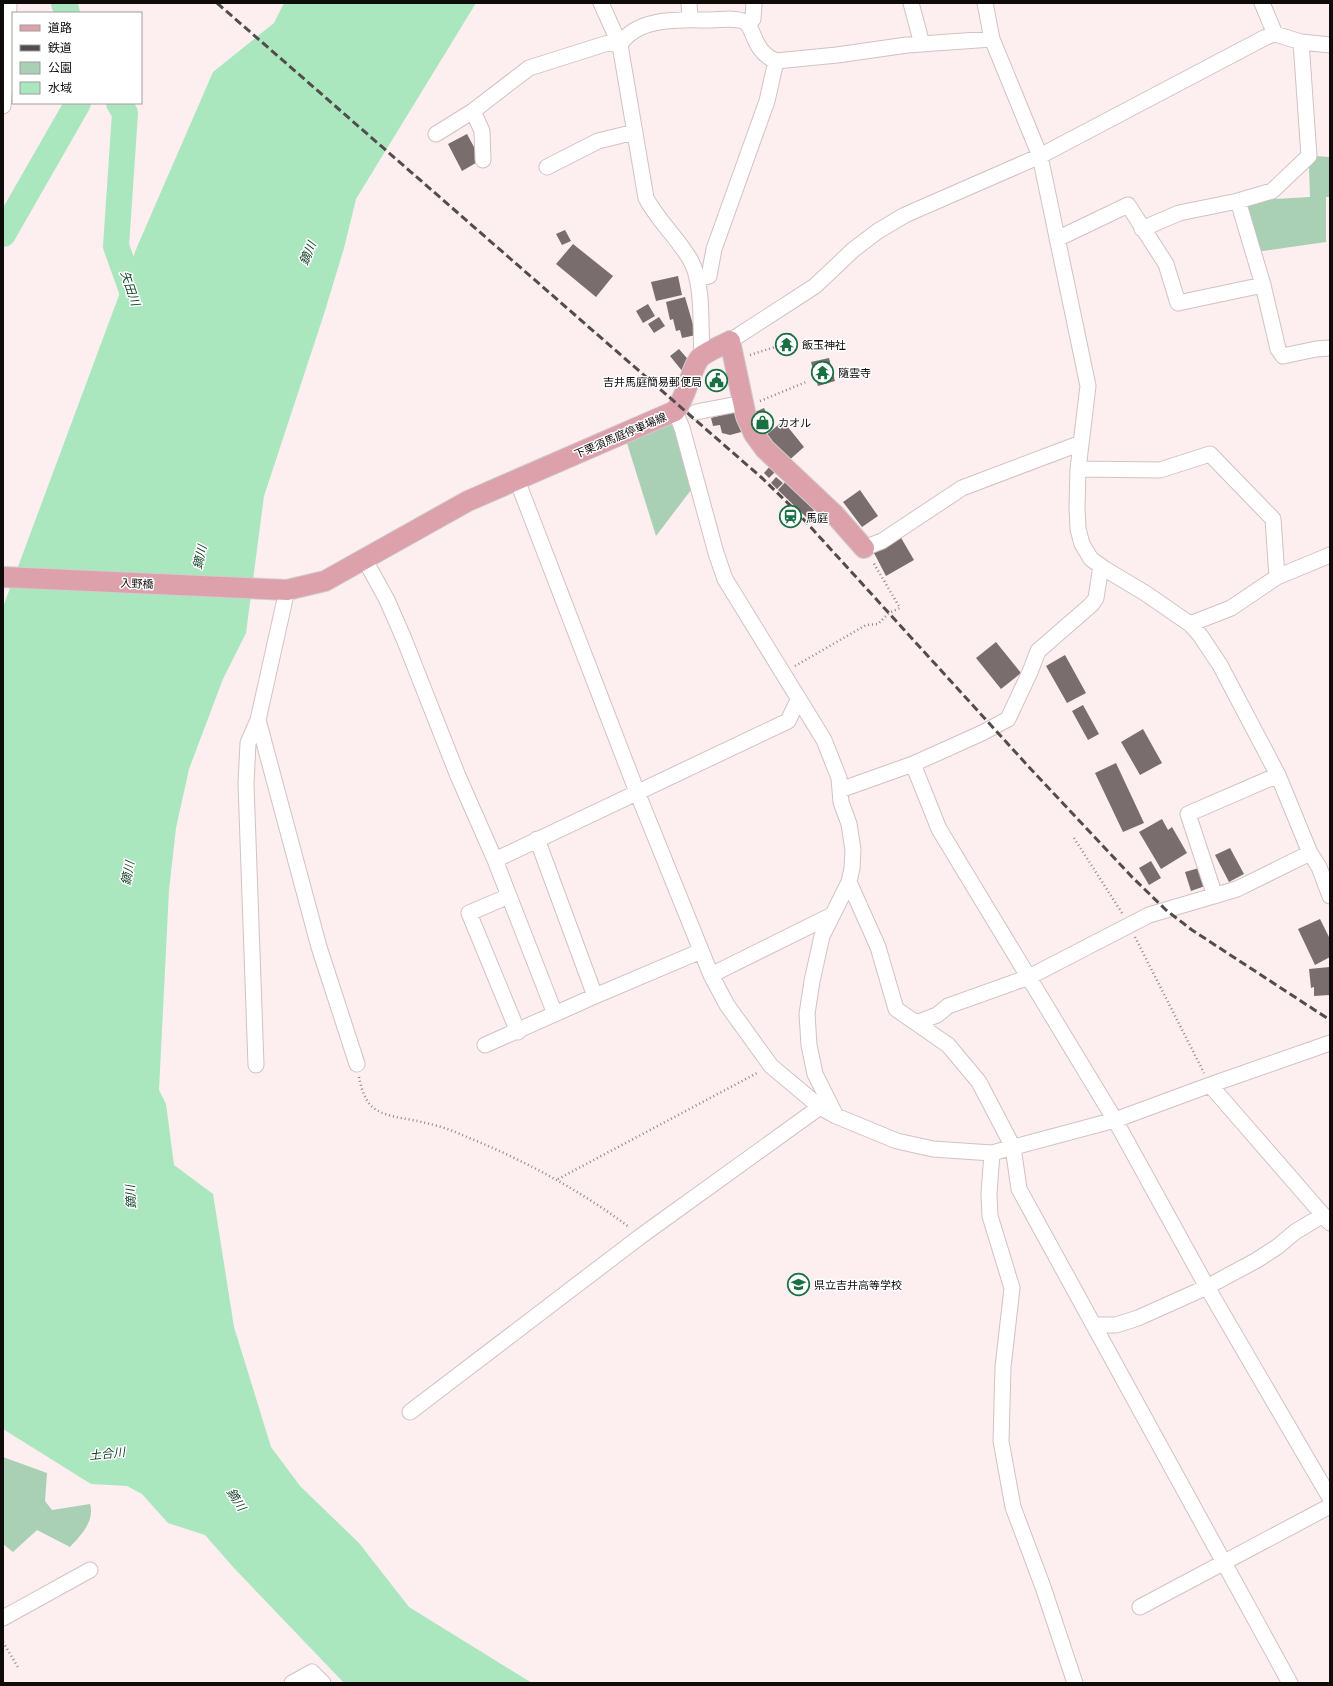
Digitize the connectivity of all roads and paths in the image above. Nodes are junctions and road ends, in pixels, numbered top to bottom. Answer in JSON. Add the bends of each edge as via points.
{"nodes":[{"id":1,"x":9,"y":3,"type":"edge"},
{"id":2,"x":601,"y":3,"type":"edge"},
{"id":3,"x":689,"y":3,"type":"edge"},
{"id":4,"x":754,"y":3,"type":"edge"},
{"id":5,"x":912,"y":3,"type":"edge"},
{"id":6,"x":985,"y":3,"type":"edge"},
{"id":7,"x":1262,"y":3,"type":"edge"},
{"id":8,"x":690,"y":20,"type":"junction"},
{"id":9,"x":748,"y":25,"type":"junction"},
{"id":10,"x":1275,"y":34,"type":"junction"},
{"id":11,"x":992,"y":39,"type":"junction"},
{"id":12,"x":1302,"y":42,"type":"junction"},
{"id":13,"x":922,"y":44,"type":"junction"},
{"id":14,"x":620,"y":45,"type":"junction"},
{"id":15,"x":1330,"y":45,"type":"edge"},
{"id":16,"x":776,"y":61,"type":"junction"},
{"id":17,"x":3,"y":106,"type":"edge"},
{"id":18,"x":473,"y":111,"type":"junction"},
{"id":19,"x":635,"y":132,"type":"junction"},
{"id":20,"x":436,"y":134,"type":"dead end"},
{"id":21,"x":1040,"y":156,"type":"junction"},
{"id":22,"x":483,"y":160,"type":"dead end"},
{"id":23,"x":547,"y":167,"type":"dead end"},
{"id":24,"x":1238,"y":201,"type":"junction"},
{"id":25,"x":1142,"y":229,"type":"junction"},
{"id":26,"x":1057,"y":239,"type":"junction"},
{"id":27,"x":696,"y":279,"type":"junction"},
{"id":28,"x":1263,"y":285,"type":"junction"},
{"id":29,"x":775,"y":347,"type":"dead end"},
{"id":30,"x":1330,"y":348,"type":"edge"},
{"id":31,"x":732,"y":350,"type":"junction"},
{"id":32,"x":702,"y":356,"type":"junction"},
{"id":33,"x":806,"y":382,"type":"dead end"},
{"id":34,"x":743,"y":405,"type":"junction"},
{"id":35,"x":675,"y":411,"type":"junction"},
{"id":36,"x":696,"y":412,"type":"dead end"},
{"id":37,"x":1081,"y":443,"type":"junction"},
{"id":38,"x":1078,"y":469,"type":"junction"},
{"id":39,"x":517,"y":480,"type":"junction"},
{"id":40,"x":864,"y":548,"type":"junction"},
{"id":41,"x":1330,"y":555,"type":"edge"},
{"id":42,"x":364,"y":560,"type":"junction"},
{"id":43,"x":1100,"y":566,"type":"junction"},
{"id":44,"x":3,"y":577,"type":"edge"},
{"id":45,"x":1278,"y":577,"type":"junction"},
{"id":46,"x":279,"y":590,"type":"junction"},
{"id":47,"x":1190,"y":624,"type":"junction"},
{"id":48,"x":783,"y":673,"type":"junction"},
{"id":49,"x":798,"y":700,"type":"junction"},
{"id":50,"x":258,"y":720,"type":"junction"},
{"id":51,"x":913,"y":764,"type":"junction"},
{"id":52,"x":1278,"y":775,"type":"junction"},
{"id":53,"x":840,"y":790,"type":"junction"},
{"id":54,"x":638,"y":792,"type":"junction"},
{"id":55,"x":1074,"y":838,"type":"dead end"},
{"id":56,"x":536,"y":839,"type":"junction"},
{"id":57,"x":1310,"y":853,"type":"junction"},
{"id":58,"x":495,"y":860,"type":"junction"},
{"id":59,"x":1324,"y":865,"type":"edge"},
{"id":60,"x":849,"y":882,"type":"junction"},
{"id":61,"x":509,"y":896,"type":"junction"},
{"id":62,"x":1215,"y":896,"type":"junction"},
{"id":63,"x":1330,"y":896,"type":"edge"},
{"id":64,"x":832,"y":914,"type":"junction"},
{"id":65,"x":1129,"y":924,"type":"junction"},
{"id":66,"x":701,"y":951,"type":"junction"},
{"id":67,"x":711,"y":975,"type":"junction"},
{"id":68,"x":1029,"y":977,"type":"junction"},
{"id":69,"x":595,"y":996,"type":"junction"},
{"id":70,"x":555,"y":1014,"type":"junction"},
{"id":71,"x":916,"y":1023,"type":"junction"},
{"id":72,"x":518,"y":1032,"type":"junction"},
{"id":73,"x":1330,"y":1043,"type":"edge"},
{"id":74,"x":485,"y":1045,"type":"dead end"},
{"id":75,"x":357,"y":1064,"type":"joint"},
{"id":76,"x":256,"y":1065,"type":"dead end"},
{"id":77,"x":771,"y":1066,"type":"junction"},
{"id":78,"x":1210,"y":1085,"type":"junction"},
{"id":79,"x":820,"y":1107,"type":"junction"},
{"id":80,"x":836,"y":1116,"type":"junction"},
{"id":81,"x":1115,"y":1120,"type":"junction"},
{"id":82,"x":1013,"y":1147,"type":"junction"},
{"id":83,"x":992,"y":1153,"type":"junction"},
{"id":84,"x":558,"y":1179,"type":"junction"},
{"id":85,"x":1327,"y":1219,"type":"edge"},
{"id":86,"x":641,"y":1236,"type":"junction"},
{"id":87,"x":1206,"y":1288,"type":"junction"},
{"id":88,"x":1095,"y":1325,"type":"junction"},
{"id":89,"x":410,"y":1412,"type":"dead end"},
{"id":90,"x":1330,"y":1498,"type":"edge"},
{"id":91,"x":1330,"y":1506,"type":"edge"},
{"id":92,"x":1224,"y":1563,"type":"junction"},
{"id":93,"x":90,"y":1570,"type":"dead end"},
{"id":94,"x":1140,"y":1606,"type":"dead end"},
{"id":95,"x":3,"y":1618,"type":"edge"},
{"id":96,"x":3,"y":1642,"type":"edge"},
{"id":97,"x":19,"y":1669,"type":"dead end"},
{"id":98,"x":292,"y":1683,"type":"edge"},
{"id":99,"x":323,"y":1683,"type":"edge"},
{"id":100,"x":1074,"y":1683,"type":"edge"},
{"id":101,"x":1290,"y":1683,"type":"edge"}],
"edges":[{"from":1,"to":17,"type":"street"},
{"from":2,"to":14,"type":"street"},
{"from":3,"to":8,"type":"street"},
{"from":4,"to":9,"type":"street","via":[[753,19]]},
{"from":5,"to":13,"type":"street"},
{"from":6,"to":11,"type":"street"},
{"from":7,"to":10,"type":"street"},
{"from":8,"to":9,"type":"street","via":[[736,19]]},
{"from":8,"to":14,"type":"street","via":[[654,23],[633,31]]},
{"from":9,"to":16,"type":"street","via":[[761,51]]},
{"from":10,"to":12,"type":"street"},
{"from":10,"to":21,"type":"street"},
{"from":11,"to":13,"type":"street"},
{"from":11,"to":21,"type":"street"},
{"from":12,"to":15,"type":"street"},
{"from":12,"to":24,"type":"street","via":[[1309,156],[1272,191]]},
{"from":13,"to":16,"type":"street"},
{"from":14,"to":18,"type":"street","via":[[608,43],[529,68]]},
{"from":14,"to":19,"type":"street"},
{"from":16,"to":27,"type":"street","via":[[767,101],[714,249],[710,276]]},
{"from":18,"to":20,"type":"street"},
{"from":18,"to":22,"type":"street","via":[[482,131]]},
{"from":19,"to":23,"type":"street","via":[[598,141]]},
{"from":19,"to":27,"type":"street","via":[[646,198],[681,245],[692,263]]},
{"from":21,"to":26,"type":"street"},
{"from":21,"to":31,"type":"street","via":[[905,215],[878,231],[853,250],[815,286]]},
{"from":24,"to":25,"type":"street","via":[[1179,214]]},
{"from":24,"to":28,"type":"street"},
{"from":25,"to":26,"type":"street","via":[[1128,206]]},
{"from":25,"to":28,"type":"street","via":[[1166,264],[1178,304]]},
{"from":26,"to":37,"type":"street","via":[[1088,386]]},
{"from":27,"to":32,"type":"street"},
{"from":28,"to":30,"type":"street","via":[[1278,349],[1283,356]]},
{"from":29,"to":31,"type":"path"},
{"from":31,"to":32,"type":"main road"},
{"from":31,"to":34,"type":"main road"},
{"from":32,"to":35,"type":"main road","name":"下栗須馬庭停車場線","via":[[697,362],[687,393]]},
{"from":33,"to":34,"type":"path"},
{"from":34,"to":36,"type":"street"},
{"from":34,"to":40,"type":"main road","via":[[754,434],[765,449],[835,515]]},
{"from":35,"to":39,"type":"main road","name":"下栗須馬庭停車場線"},
{"from":35,"to":48,"type":"street","via":[[725,579]]},
{"from":37,"to":38,"type":"street"},
{"from":37,"to":40,"type":"street","via":[[962,488],[882,541]]},
{"from":38,"to":43,"type":"street","via":[[1078,529],[1082,544],[1091,559]]},
{"from":38,"to":45,"type":"street","via":[[1160,470],[1210,454],[1273,519]]},
{"from":39,"to":42,"type":"main road","name":"下栗須馬庭停車場線","via":[[468,502]]},
{"from":39,"to":54,"type":"street"},
{"from":40,"to":48,"type":"path","via":[[900,608],[889,613],[878,624],[866,625]]},
{"from":41,"to":45,"type":"street"},
{"from":42,"to":46,"type":"main road","name":"下栗須馬庭停車場線","via":[[325,581]]},
{"from":42,"to":58,"type":"street","via":[[387,600]]},
{"from":43,"to":47,"type":"street"},
{"from":43,"to":51,"type":"street","via":[[1096,598],[1038,651],[1008,718],[982,733]]},
{"from":44,"to":46,"type":"main road","name":"入野橋"},
{"from":45,"to":47,"type":"street","via":[[1231,608]]},
{"from":46,"to":50,"type":"street"},
{"from":47,"to":52,"type":"street","via":[[1220,665]]},
{"from":48,"to":49,"type":"street"},
{"from":49,"to":53,"type":"street","via":[[824,740],[840,778]]},
{"from":49,"to":54,"type":"street","via":[[788,721]]},
{"from":50,"to":75,"type":"street","via":[[319,947]]},
{"from":50,"to":76,"type":"street","via":[[248,743],[246,784]]},
{"from":51,"to":53,"type":"street"},
{"from":51,"to":68,"type":"street","via":[[939,829]]},
{"from":52,"to":57,"type":"street"},
{"from":52,"to":62,"type":"street","via":[[1188,814]]},
{"from":53,"to":60,"type":"street","via":[[853,850]]},
{"from":54,"to":56,"type":"street"},
{"from":54,"to":66,"type":"street"},
{"from":55,"to":65,"type":"path"},
{"from":56,"to":58,"type":"street"},
{"from":56,"to":69,"type":"street"},
{"from":57,"to":59,"type":"street"},
{"from":57,"to":62,"type":"street","via":[[1237,889]]},
{"from":58,"to":61,"type":"street"},
{"from":59,"to":63,"type":"street"},
{"from":60,"to":64,"type":"street"},
{"from":60,"to":71,"type":"street","via":[[878,947],[896,1009]]},
{"from":61,"to":70,"type":"street"},
{"from":61,"to":72,"type":"street","via":[[470,913]]},
{"from":62,"to":65,"type":"street","via":[[1148,915]]},
{"from":64,"to":67,"type":"street"},
{"from":64,"to":80,"type":"street","via":[[816,958],[808,1014],[809,1045],[815,1074]]},
{"from":65,"to":68,"type":"street"},
{"from":65,"to":78,"type":"path"},
{"from":66,"to":67,"type":"street"},
{"from":66,"to":69,"type":"street"},
{"from":67,"to":77,"type":"street","via":[[727,1005]]},
{"from":68,"to":71,"type":"street","via":[[948,1006]]},
{"from":68,"to":81,"type":"street"},
{"from":69,"to":70,"type":"street"},
{"from":70,"to":72,"type":"street"},
{"from":71,"to":82,"type":"street","via":[[948,1045],[979,1082]]},
{"from":72,"to":74,"type":"street"},
{"from":73,"to":78,"type":"street"},
{"from":75,"to":84,"type":"path","via":[[360,1084],[374,1108],[389,1115],[462,1134]]},
{"from":77,"to":79,"type":"street"},
{"from":77,"to":84,"type":"path"},
{"from":78,"to":81,"type":"street"},
{"from":78,"to":85,"type":"street"},
{"from":79,"to":80,"type":"street"},
{"from":79,"to":86,"type":"street"},
{"from":80,"to":83,"type":"street","via":[[897,1141],[933,1149]]},
{"from":81,"to":82,"type":"street"},
{"from":81,"to":87,"type":"street"},
{"from":82,"to":83,"type":"street"},
{"from":82,"to":88,"type":"street","via":[[1019,1189]]},
{"from":83,"to":100,"type":"street","via":[[990,1216],[1012,1288],[1003,1367],[1001,1441],[1013,1507],[1073,1673]]},
{"from":84,"to":86,"type":"path","via":[[601,1206]]},
{"from":85,"to":87,"type":"street","via":[[1295,1232],[1264,1256]]},
{"from":86,"to":89,"type":"street"},
{"from":87,"to":88,"type":"street","via":[[1138,1318],[1116,1325]]},
{"from":87,"to":90,"type":"street"},
{"from":88,"to":92,"type":"street"},
{"from":91,"to":92,"type":"street"},
{"from":92,"to":94,"type":"street"},
{"from":92,"to":101,"type":"street"},
{"from":93,"to":95,"type":"street"},
{"from":96,"to":97,"type":"path"},
{"from":98,"to":99,"type":"street","via":[[312,1672]]}]}
